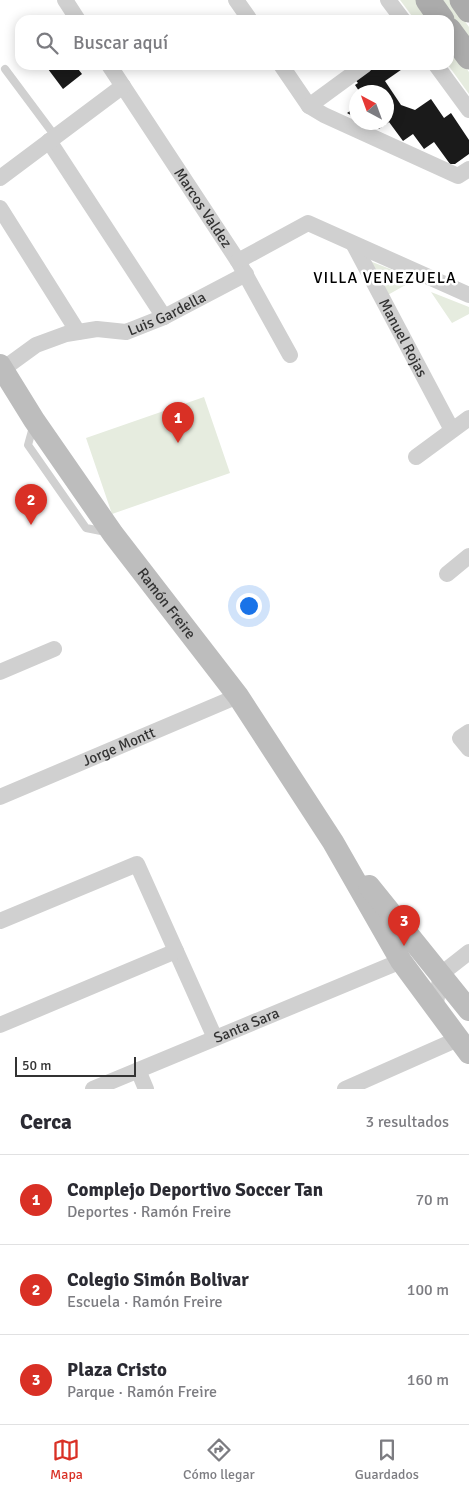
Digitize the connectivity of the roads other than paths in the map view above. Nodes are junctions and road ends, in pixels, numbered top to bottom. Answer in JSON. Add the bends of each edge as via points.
{"nodes":[{"id":1,"x":65,"y":0,"type":"edge"},
{"id":2,"x":236,"y":0,"type":"edge"},
{"id":3,"x":388,"y":0,"type":"edge"},
{"id":4,"x":428,"y":0,"type":"edge"},
{"id":5,"x":462,"y":0,"type":"edge"},
{"id":6,"x":469,"y":10,"type":"edge"},
{"id":7,"x":75,"y":15,"type":"edge"},
{"id":8,"x":246,"y":15,"type":"edge"},
{"id":9,"x":399,"y":15,"type":"edge"},
{"id":10,"x":438,"y":15,"type":"edge"},
{"id":11,"x":454,"y":37,"type":"edge"},
{"id":12,"x":469,"y":57,"type":"edge"},
{"id":13,"x":5,"y":69,"type":"dead end"},
{"id":14,"x":112,"y":70,"type":"edge"},
{"id":15,"x":284,"y":70,"type":"edge"},
{"id":16,"x":358,"y":70,"type":"edge"},
{"id":17,"x":440,"y":70,"type":"edge"},
{"id":18,"x":123,"y":86,"type":"junction"},
{"id":19,"x":309,"y":106,"type":"junction"},
{"id":20,"x":469,"y":110,"type":"edge"},
{"id":21,"x":52,"y":139,"type":"junction"},
{"id":22,"x":469,"y":169,"type":"edge"},
{"id":23,"x":0,"y":178,"type":"edge"},
{"id":24,"x":0,"y":208,"type":"edge"},
{"id":25,"x":354,"y":245,"type":"junction"},
{"id":26,"x":242,"y":268,"type":"junction"},
{"id":27,"x":469,"y":295,"type":"edge"},
{"id":28,"x":164,"y":317,"type":"junction"},
{"id":29,"x":78,"y":332,"type":"junction"},
{"id":30,"x":290,"y":355,"type":"dead end"},
{"id":31,"x":1,"y":368,"type":"edge"},
{"id":32,"x":469,"y":418,"type":"edge"},
{"id":33,"x":452,"y":430,"type":"junction"},
{"id":34,"x":416,"y":457,"type":"dead end"},
{"id":35,"x":469,"y":556,"type":"edge"},
{"id":36,"x":447,"y":574,"type":"dead end"},
{"id":37,"x":54,"y":649,"type":"dead end"},
{"id":38,"x":0,"y":672,"type":"edge"},
{"id":39,"x":238,"y":696,"type":"junction"},
{"id":40,"x":0,"y":797,"type":"edge"},
{"id":41,"x":333,"y":842,"type":"junction"},
{"id":42,"x":0,"y":921,"type":"edge"},
{"id":43,"x":176,"y":951,"type":"junction"},
{"id":44,"x":469,"y":952,"type":"edge"},
{"id":45,"x":401,"y":961,"type":"junction"},
{"id":46,"x":441,"y":974,"type":"junction"},
{"id":47,"x":436,"y":1008,"type":"junction"},
{"id":48,"x":469,"y":1010,"type":"edge"},
{"id":49,"x":0,"y":1025,"type":"edge"},
{"id":50,"x":215,"y":1038,"type":"junction"},
{"id":51,"x":464,"y":1046,"type":"edge"},
{"id":52,"x":138,"y":1070,"type":"junction"},
{"id":53,"x":93,"y":1089,"type":"edge"},
{"id":54,"x":146,"y":1089,"type":"edge"},
{"id":55,"x":345,"y":1089,"type":"edge"}],
"edges":[{"from":1,"to":7,"type":"street"},
{"from":2,"to":8,"type":"street"},
{"from":3,"to":9,"type":"street"},
{"from":4,"to":10,"type":"main road"},
{"from":5,"to":6,"type":"main road"},
{"from":11,"to":12,"type":"main road"},
{"from":13,"to":21,"type":"lane"},
{"from":14,"to":18,"type":"street","name":"Marcos Valdez"},
{"from":15,"to":19,"type":"street"},
{"from":16,"to":19,"type":"street"},
{"from":17,"to":20,"type":"street"},
{"from":18,"to":21,"type":"street"},
{"from":18,"to":26,"type":"street","name":"Marcos Valdez"},
{"from":19,"to":22,"type":"street","via":[[458,176]]},
{"from":21,"to":23,"type":"street"},
{"from":21,"to":28,"type":"street"},
{"from":24,"to":29,"type":"street"},
{"from":25,"to":26,"type":"street","name":"Luis Gardella","via":[[308,223]]},
{"from":25,"to":27,"type":"street"},
{"from":25,"to":33,"type":"street","name":"Manuel Rojas"},
{"from":26,"to":28,"type":"street","name":"Luis Gardella"},
{"from":26,"to":30,"type":"street","name":"Marcos Valdez"},
{"from":28,"to":29,"type":"street","name":"Luis Gardella","via":[[126,332],[97,329]]},
{"from":29,"to":31,"type":"street","name":"Luis Gardella","via":[[36,345]]},
{"from":31,"to":39,"type":"main road","name":"Ramón Freire","via":[[113,534]]},
{"from":32,"to":33,"type":"street"},
{"from":33,"to":34,"type":"street"},
{"from":35,"to":36,"type":"street"},
{"from":37,"to":38,"type":"street"},
{"from":39,"to":40,"type":"street","name":"Jorge Montt"},
{"from":39,"to":41,"type":"main road","name":"Ramón Freire"},
{"from":41,"to":45,"type":"main road","name":"Ramón Freire"},
{"from":41,"to":46,"type":"main road","name":"Ramón Freire"},
{"from":42,"to":43,"type":"street","via":[[137,864]]},
{"from":43,"to":49,"type":"street"},
{"from":43,"to":50,"type":"street"},
{"from":44,"to":46,"type":"street"},
{"from":45,"to":47,"type":"main road","name":"Ramón Freire"},
{"from":45,"to":50,"type":"street","name":"Santa Sara"},
{"from":46,"to":47,"type":"street"},
{"from":46,"to":48,"type":"main road","name":"Ramón Freire"},
{"from":47,"to":51,"type":"main road","name":"Ramón Freire"},
{"from":50,"to":52,"type":"street","name":"Santa Sara"},
{"from":51,"to":55,"type":"street"},
{"from":52,"to":53,"type":"street","name":"Santa Sara"},
{"from":52,"to":54,"type":"street"}]}
